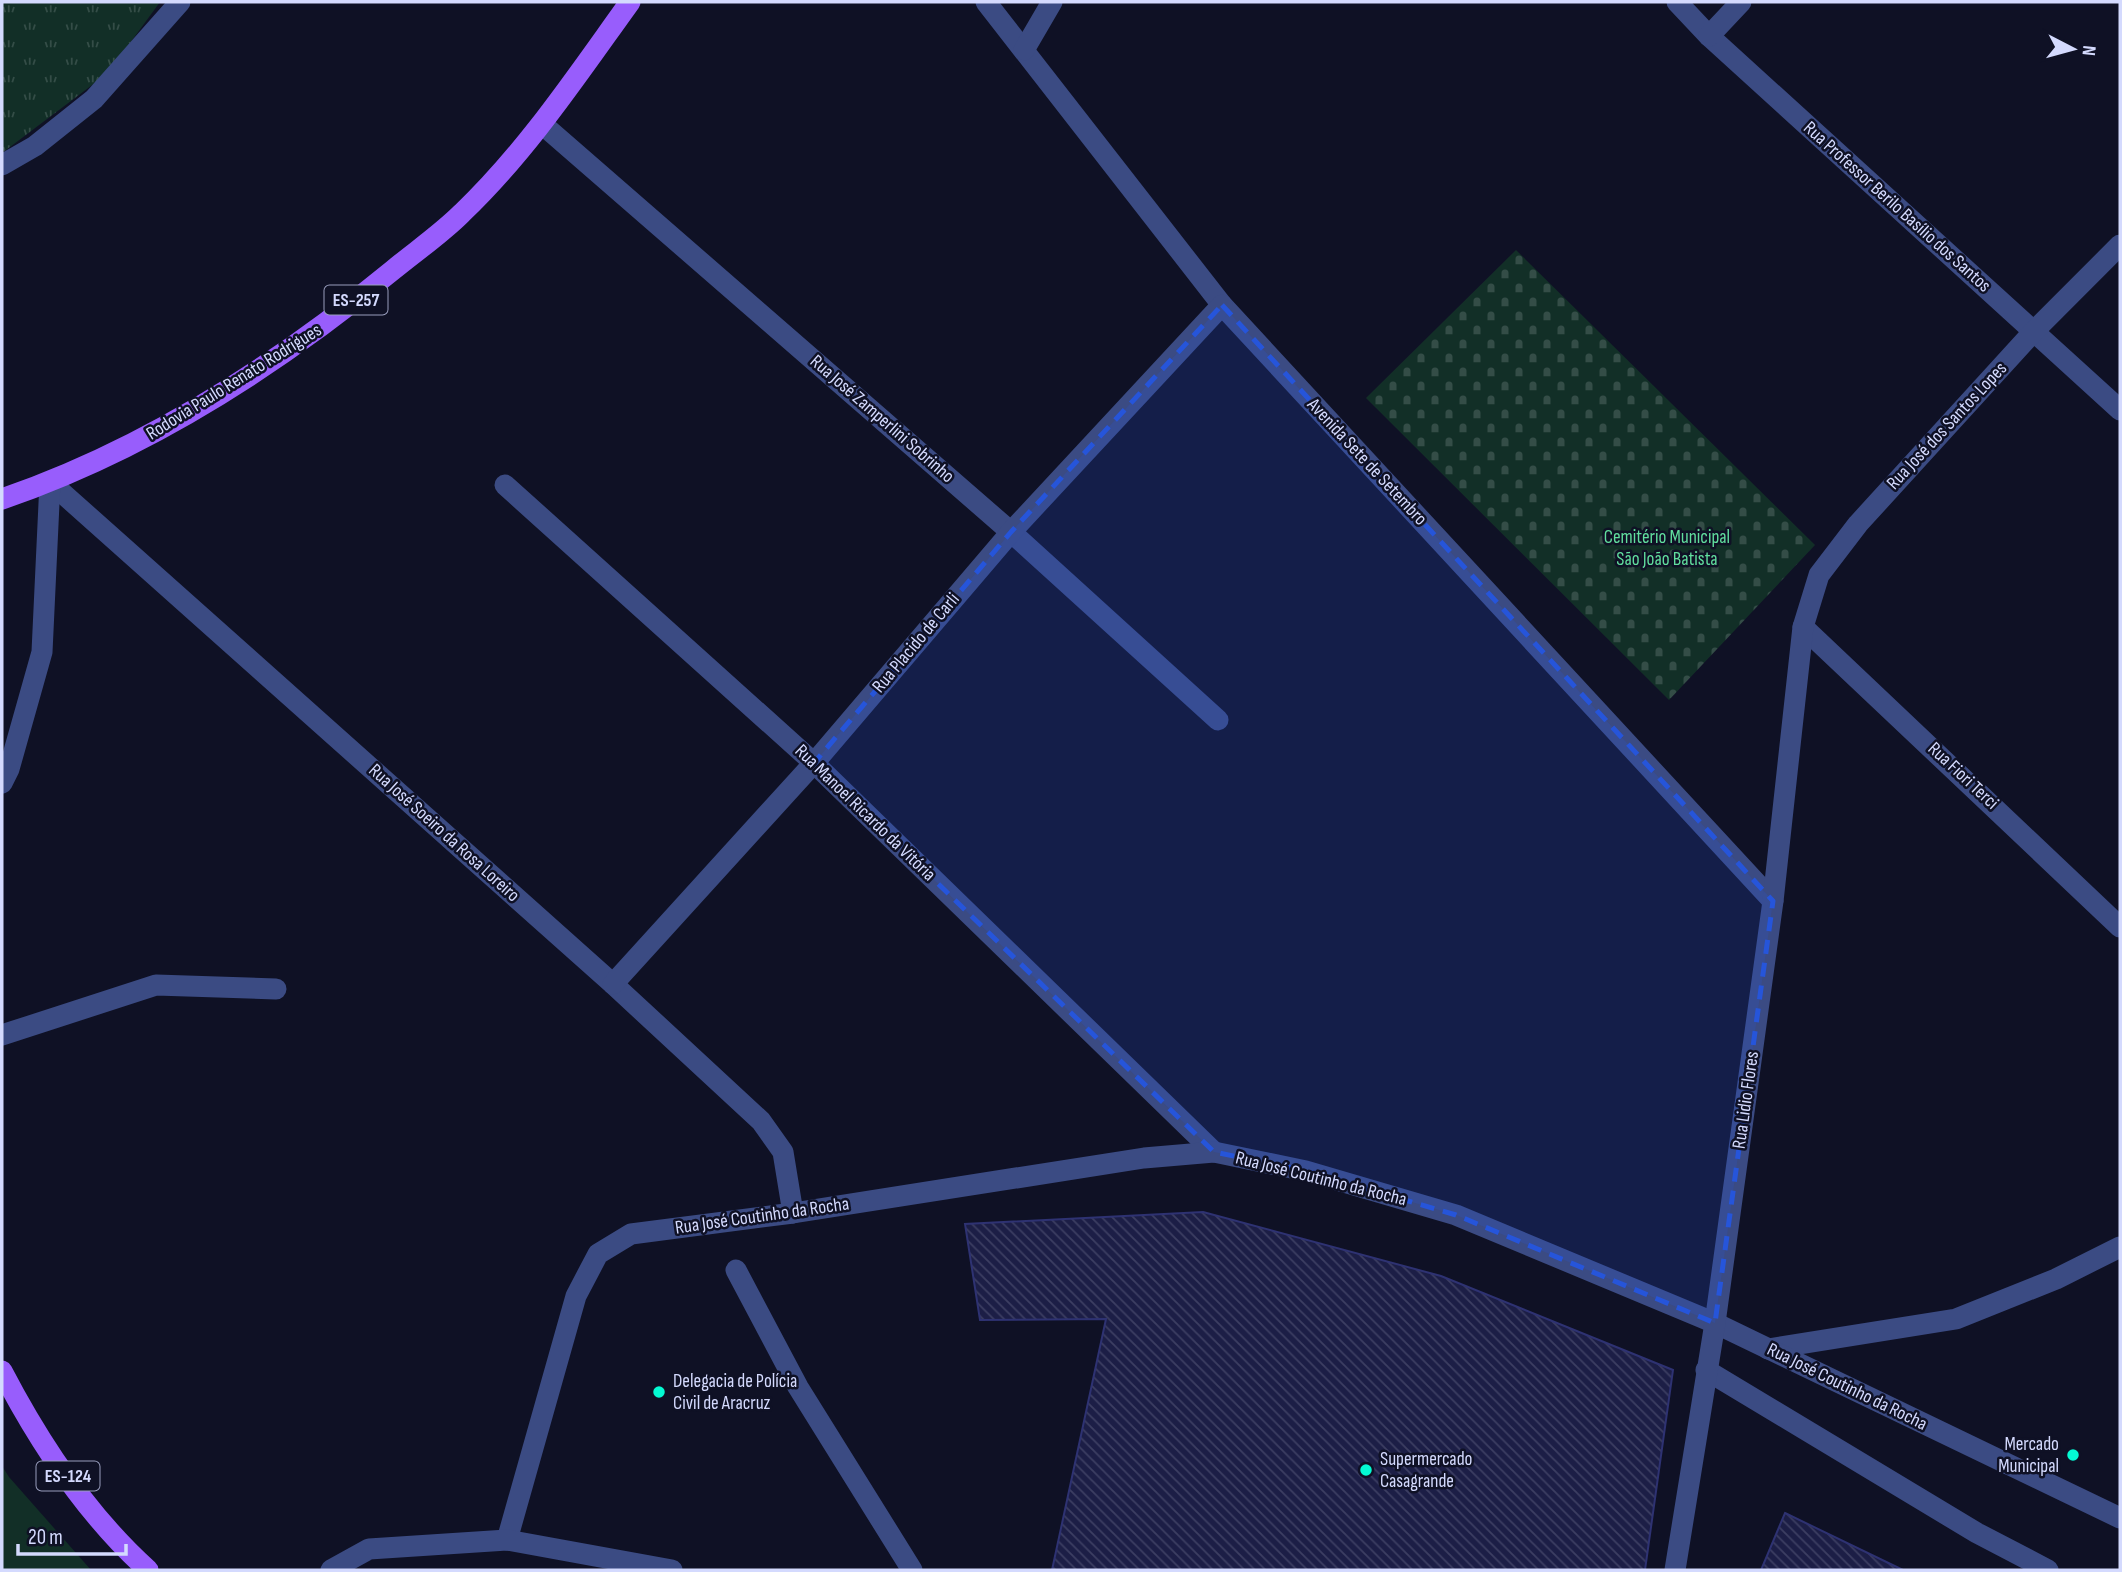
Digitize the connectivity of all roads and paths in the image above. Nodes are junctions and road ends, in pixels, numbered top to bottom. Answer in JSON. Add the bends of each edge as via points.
{"nodes":[{"id":1,"x":180,"y":2,"type":"edge"},
{"id":2,"x":630,"y":2,"type":"edge"},
{"id":3,"x":986,"y":2,"type":"edge"},
{"id":4,"x":1052,"y":2,"type":"edge"},
{"id":5,"x":1677,"y":2,"type":"edge"},
{"id":6,"x":1741,"y":2,"type":"edge"},
{"id":7,"x":1709,"y":36,"type":"junction"},
{"id":8,"x":1024,"y":50,"type":"junction"},
{"id":9,"x":542,"y":124,"type":"junction"},
{"id":10,"x":2,"y":165,"type":"edge"},
{"id":11,"x":2120,"y":245,"type":"edge"},
{"id":12,"x":1222,"y":305,"type":"junction"},
{"id":13,"x":2034,"y":331,"type":"junction"},
{"id":14,"x":2120,"y":410,"type":"edge"},
{"id":15,"x":50,"y":482,"type":"junction"},
{"id":16,"x":505,"y":485,"type":"dead end"},
{"id":17,"x":2,"y":499,"type":"edge"},
{"id":18,"x":1012,"y":532,"type":"junction"},
{"id":19,"x":1804,"y":628,"type":"junction"},
{"id":20,"x":1218,"y":720,"type":"dead end"},
{"id":21,"x":814,"y":762,"type":"junction"},
{"id":22,"x":4,"y":774,"type":"edge"},
{"id":23,"x":1773,"y":901,"type":"junction"},
{"id":24,"x":2120,"y":927,"type":"edge"},
{"id":25,"x":613,"y":984,"type":"junction"},
{"id":26,"x":276,"y":989,"type":"dead end"},
{"id":27,"x":2,"y":1035,"type":"edge"},
{"id":28,"x":1214,"y":1152,"type":"junction"},
{"id":29,"x":793,"y":1213,"type":"junction"},
{"id":30,"x":2120,"y":1247,"type":"edge"},
{"id":31,"x":737,"y":1270,"type":"dead end"},
{"id":32,"x":1715,"y":1323,"type":"junction"},
{"id":33,"x":1768,"y":1349,"type":"junction"},
{"id":34,"x":1706,"y":1370,"type":"junction"},
{"id":35,"x":2,"y":1371,"type":"edge"},
{"id":36,"x":2120,"y":1518,"type":"edge"},
{"id":37,"x":507,"y":1540,"type":"junction"},
{"id":38,"x":148,"y":1570,"type":"edge"},
{"id":39,"x":331,"y":1570,"type":"edge"},
{"id":40,"x":672,"y":1570,"type":"edge"},
{"id":41,"x":912,"y":1570,"type":"edge"},
{"id":42,"x":1675,"y":1570,"type":"edge"},
{"id":43,"x":2048,"y":1570,"type":"edge"}],
"edges":[{"from":1,"to":10,"type":"street","via":[[94,99],[35,146]]},
{"from":2,"to":9,"type":"main road","name":"Rodovia Paulo Renato Rodrigues","number":"ES-257"},
{"from":3,"to":8,"type":"street","name":"Avenida Sete de Setembro"},
{"from":4,"to":8,"type":"street"},
{"from":5,"to":7,"type":"street","name":"Rua Professor Berilo Basílio dos Santos"},
{"from":6,"to":7,"type":"street"},
{"from":7,"to":13,"type":"street","name":"Rua Professor Berilo Basílio dos Santos"},
{"from":8,"to":12,"type":"street","name":"Avenida Sete de Setembro"},
{"from":9,"to":15,"type":"main road","name":"Rodovia Paulo Renato Rodrigues","number":"ES-257","via":[[463,213],[330,322],[141,440]]},
{"from":9,"to":18,"type":"street","name":"Rua José Zamperlini Sobrinho"},
{"from":11,"to":13,"type":"street","name":"Rua José dos Santos Lopes"},
{"from":12,"to":18,"type":"street","name":"Rua Placido de Carli"},
{"from":12,"to":23,"type":"street","name":"Avenida Sete de Setembro"},
{"from":13,"to":14,"type":"street","name":"Rua Professor Berilo Basílio dos Santos"},
{"from":13,"to":19,"type":"street","name":"Rua José dos Santos Lopes","via":[[1858,524],[1819,575]]},
{"from":15,"to":17,"type":"main road","name":"Rodovia Paulo Renato Rodrigues","number":"ES-257"},
{"from":15,"to":22,"type":"street","via":[[43,652]]},
{"from":15,"to":25,"type":"street","name":"Rua José Soeiro da Rosa Loreiro"},
{"from":16,"to":21,"type":"street","name":"Rua Manoel Ricardo da Vitória"},
{"from":18,"to":20,"type":"street","name":"Rua José Zamperlini Sobrinho"},
{"from":18,"to":21,"type":"street","name":"Rua Placido de Carli"},
{"from":19,"to":23,"type":"street","name":"Rua Lidio Flores"},
{"from":19,"to":24,"type":"street","name":"Rua Fiori Terci"},
{"from":21,"to":25,"type":"street","name":"Rua Placido de Carli"},
{"from":21,"to":28,"type":"street","name":"Rua Manoel Ricardo da Vitória"},
{"from":23,"to":32,"type":"street","name":"Rua Lidio Flores"},
{"from":25,"to":29,"type":"street","name":"Rua José Soeiro da Rosa Loreiro","via":[[761,1121],[783,1152]]},
{"from":26,"to":27,"type":"street","via":[[156,985]]},
{"from":28,"to":29,"type":"street","name":"Rua José Coutinho da Rocha","via":[[1144,1158]]},
{"from":28,"to":32,"type":"street","name":"Rua José Coutinho da Rocha","via":[[1306,1171],[1456,1216]]},
{"from":29,"to":37,"type":"street","name":"Rua José Coutinho da Rocha","via":[[631,1234],[598,1254],[576,1296]]},
{"from":30,"to":33,"type":"street","via":[[2056,1279],[1956,1319]]},
{"from":31,"to":41,"type":"street","via":[[798,1387]]},
{"from":32,"to":33,"type":"street","name":"Rua José Coutinho da Rocha"},
{"from":32,"to":34,"type":"street","name":"Rua Lidio Flores"},
{"from":33,"to":36,"type":"street","name":"Rua José Coutinho da Rocha"},
{"from":34,"to":42,"type":"street","name":"Rua Lidio Flores"},
{"from":34,"to":43,"type":"street","via":[[1977,1533]]},
{"from":35,"to":38,"type":"main road","number":"ES-124","via":[[72,1482],[113,1535]]},
{"from":37,"to":39,"type":"street","via":[[369,1549]]},
{"from":37,"to":40,"type":"street"}]}
